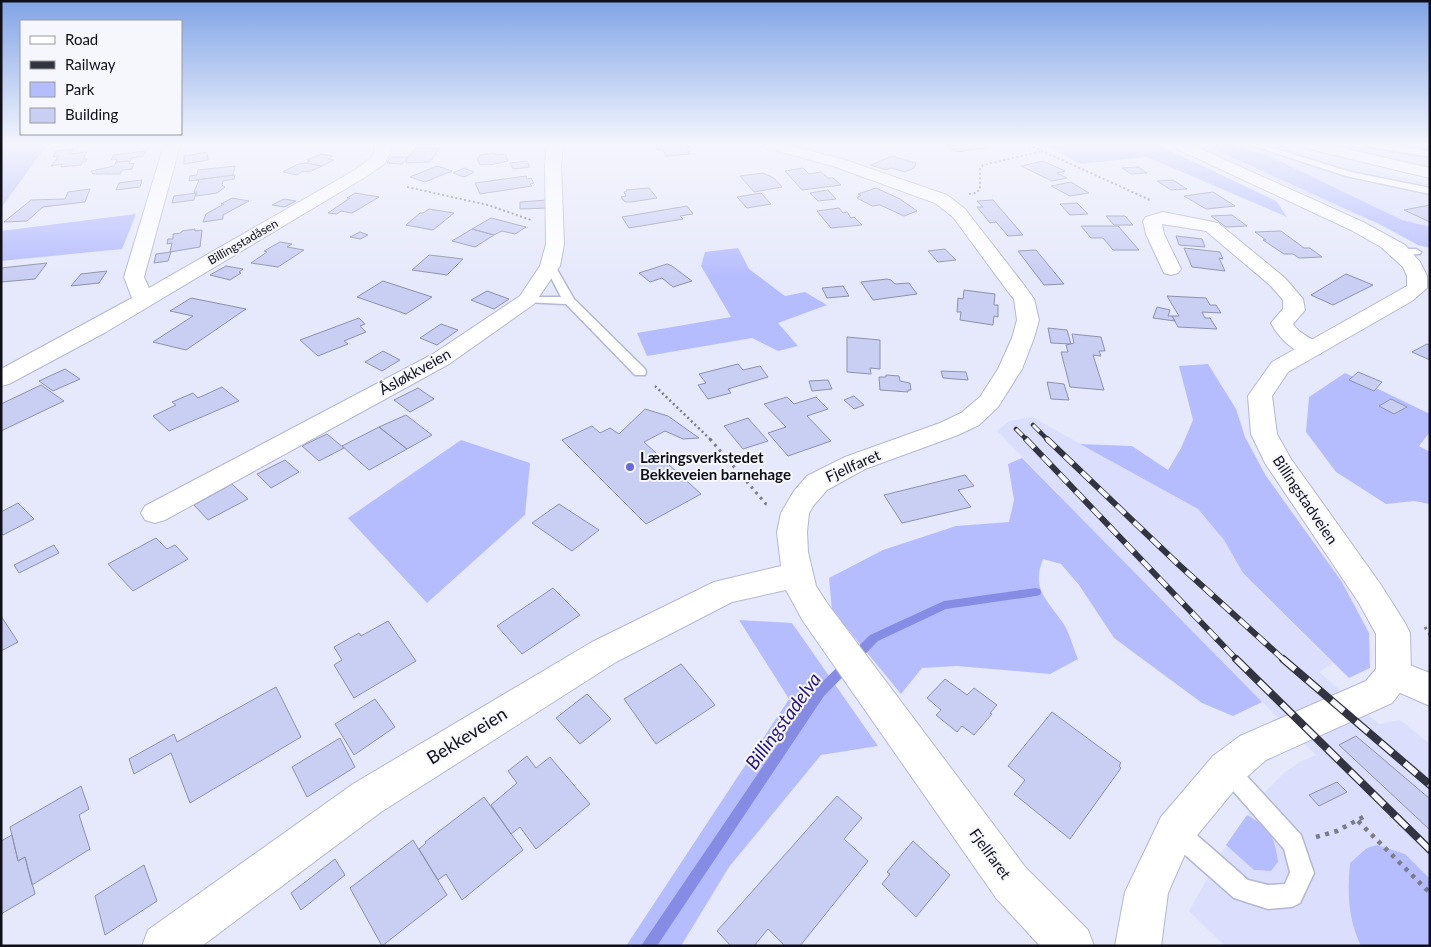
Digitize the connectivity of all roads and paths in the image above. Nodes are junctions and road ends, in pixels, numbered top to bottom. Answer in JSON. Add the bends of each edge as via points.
{"nodes":[{"id":1,"x":159,"y":189,"type":"edge"},
{"id":2,"x":333,"y":189,"type":"edge"},
{"id":3,"x":417,"y":189,"type":"edge"},
{"id":4,"x":554,"y":189,"type":"edge"},
{"id":5,"x":913,"y":189,"type":"edge"},
{"id":6,"x":980,"y":189,"type":"edge"},
{"id":7,"x":1125,"y":189,"type":"edge"},
{"id":8,"x":1277,"y":189,"type":"edge"},
{"id":9,"x":1417,"y":189,"type":"edge"},
{"id":10,"x":1430,"y":192,"type":"edge"},
{"id":11,"x":976,"y":193,"type":"dead end"},
{"id":12,"x":1157,"y":202,"type":"dead end"},
{"id":13,"x":553,"y":226,"type":"junction"},
{"id":14,"x":550,"y":266,"type":"junction"},
{"id":15,"x":1171,"y":269,"type":"dead end"},
{"id":16,"x":143,"y":300,"type":"junction"},
{"id":17,"x":526,"y":300,"type":"junction"},
{"id":18,"x":569,"y":301,"type":"junction"},
{"id":19,"x":1312,"y":348,"type":"junction"},
{"id":20,"x":640,"y":372,"type":"joint"},
{"id":21,"x":1,"y":379,"type":"edge"},
{"id":22,"x":794,"y":513,"type":"junction"},
{"id":23,"x":155,"y":514,"type":"dead end"},
{"id":24,"x":797,"y":575,"type":"junction"},
{"id":25,"x":1422,"y":622,"type":"dead end"},
{"id":26,"x":1430,"y":635,"type":"edge"},
{"id":27,"x":1394,"y":674,"type":"junction"},
{"id":28,"x":1430,"y":690,"type":"edge"},
{"id":29,"x":1227,"y":769,"type":"junction"},
{"id":30,"x":1365,"y":816,"type":"dead end"},
{"id":31,"x":1358,"y":821,"type":"junction"},
{"id":32,"x":1175,"y":831,"type":"junction"},
{"id":33,"x":1294,"y":843,"type":"junction"},
{"id":34,"x":1430,"y":893,"type":"edge"},
{"id":35,"x":164,"y":946,"type":"edge"},
{"id":36,"x":1072,"y":946,"type":"edge"},
{"id":37,"x":1138,"y":946,"type":"edge"}],
"edges":[{"from":1,"to":16,"type":"street","via":[[134,277]]},
{"from":2,"to":16,"type":"street","name":"Billingstadåsen"},
{"from":3,"to":13,"type":"path","via":[[488,205],[520,218]]},
{"from":4,"to":13,"type":"street","name":"Åsløkkveien"},
{"from":5,"to":22,"type":"street","name":"Fjellfaret","via":[[941,199],[960,212],[1017,289],[1024,299],[1028,320],[1023,338],[1010,369],[989,402],[970,419],[835,472],[817,483]]},
{"from":6,"to":11,"type":"path"},
{"from":7,"to":12,"type":"path"},
{"from":8,"to":19,"type":"street","name":"Billingstadveien","via":[[1408,252],[1419,278],[1417,288],[1406,297]]},
{"from":9,"to":10,"type":"lane"},
{"from":13,"to":14,"type":"street","name":"Åsløkkveien","via":[[555,244]]},
{"from":14,"to":17,"type":"street","name":"Åsløkkveien"},
{"from":14,"to":18,"type":"lane"},
{"from":15,"to":19,"type":"street","via":[[1152,221],[1163,217],[1212,228],[1278,282],[1293,299],[1294,310],[1282,324],[1288,334]]},
{"from":16,"to":21,"type":"street","name":"Billingstadåsen"},
{"from":17,"to":18,"type":"lane"},
{"from":17,"to":23,"type":"street","name":"Åsløkkveien","via":[[441,359]]},
{"from":18,"to":20,"type":"lane"},
{"from":19,"to":27,"type":"street","name":"Billingstadveien","via":[[1280,367],[1260,396],[1264,434],[1279,463],[1370,594],[1393,633]]},
{"from":20,"to":22,"type":"path","via":[[699,427],[766,504]]},
{"from":22,"to":24,"type":"street","name":"Fjellfaret","via":[[792,532]]},
{"from":24,"to":35,"type":"street","name":"Bekkeveien","via":[[725,591],[604,652],[367,798]]},
{"from":24,"to":36,"type":"street","name":"Fjellfaret","via":[[815,612],[1011,883]]},
{"from":25,"to":26,"type":"path"},
{"from":27,"to":28,"type":"street"},
{"from":27,"to":29,"type":"street","via":[[1378,692],[1253,748]]},
{"from":29,"to":32,"type":"street"},
{"from":29,"to":33,"type":"lane"},
{"from":30,"to":31,"type":"path"},
{"from":31,"to":33,"type":"path","via":[[1337,831]]},
{"from":31,"to":34,"type":"path"},
{"from":32,"to":33,"type":"lane","via":[[1242,890],[1268,897],[1292,895],[1302,873]]},
{"from":32,"to":37,"type":"street","via":[[1147,892]]}]}
